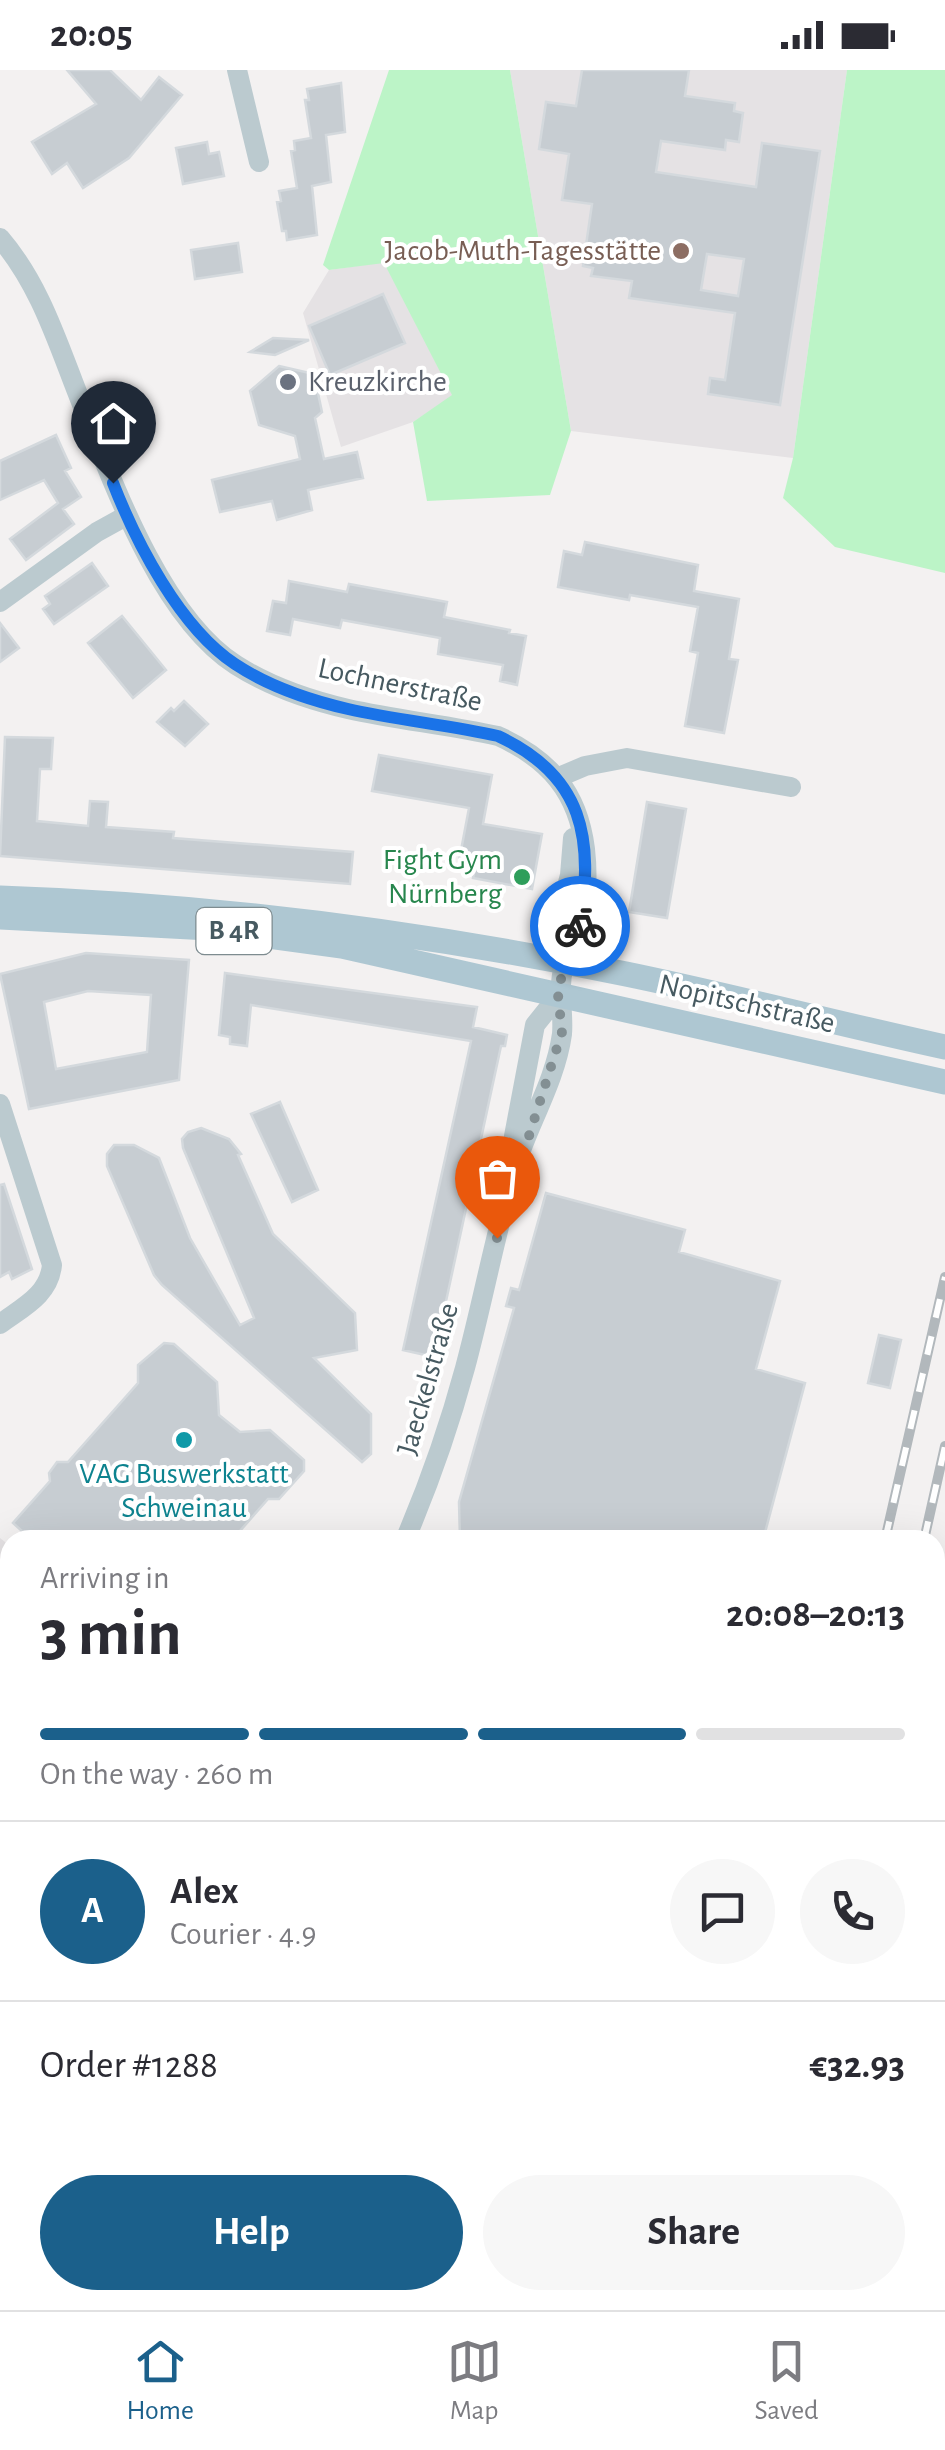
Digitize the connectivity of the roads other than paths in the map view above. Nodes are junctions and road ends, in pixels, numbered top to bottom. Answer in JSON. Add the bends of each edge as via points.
{"nodes":[{"id":1,"x":237,"y":70,"type":"edge"},
{"id":2,"x":258,"y":162,"type":"dead end"},
{"id":3,"x":0,"y":238,"type":"edge"},
{"id":4,"x":126,"y":516,"type":"junction"},
{"id":5,"x":0,"y":602,"type":"edge"},
{"id":6,"x":559,"y":777,"type":"junction"},
{"id":7,"x":791,"y":788,"type":"dead end"},
{"id":8,"x":0,"y":898,"type":"edge"},
{"id":9,"x":0,"y":916,"type":"edge"},
{"id":10,"x":564,"y":963,"type":"junction"},
{"id":11,"x":558,"y":995,"type":"junction"},
{"id":12,"x":945,"y":1047,"type":"edge"},
{"id":13,"x":945,"y":1082,"type":"edge"},
{"id":14,"x":1,"y":1112,"type":"edge"},
{"id":15,"x":0,"y":1324,"type":"edge"},
{"id":16,"x":409,"y":1530,"type":"edge"}],
"edges":[{"from":1,"to":2,"type":"street"},
{"from":3,"to":4,"type":"street","name":"Lochnerstraße","via":[[41,298]]},
{"from":4,"to":5,"type":"street"},
{"from":4,"to":6,"type":"street","name":"Lochnerstraße","via":[[165,586],[234,664],[292,692],[347,708],[498,736]]},
{"from":6,"to":7,"type":"street","via":[[627,758]]},
{"from":6,"to":10,"type":"street","name":"Lochnerstraße","via":[[573,807],[570,875],[555,932]]},
{"from":8,"to":10,"type":"main road","name":"Nopitschstraße","number":"B 4R","via":[[265,916]]},
{"from":9,"to":11,"type":"main road","name":"Nopitschstraße","number":"B 4R","via":[[293,938]]},
{"from":10,"to":11,"type":"street","name":"Lochnerstraße"},
{"from":10,"to":12,"type":"main road","name":"Nopitschstraße","number":"B 4R"},
{"from":11,"to":13,"type":"main road","name":"Nopitschstraße","number":"B 4R"},
{"from":11,"to":16,"type":"street","name":"Jaeckelstraße","via":[[562,1032],[513,1172],[464,1370]]},
{"from":14,"to":15,"type":"street","via":[[52,1265],[44,1290]]}]}
